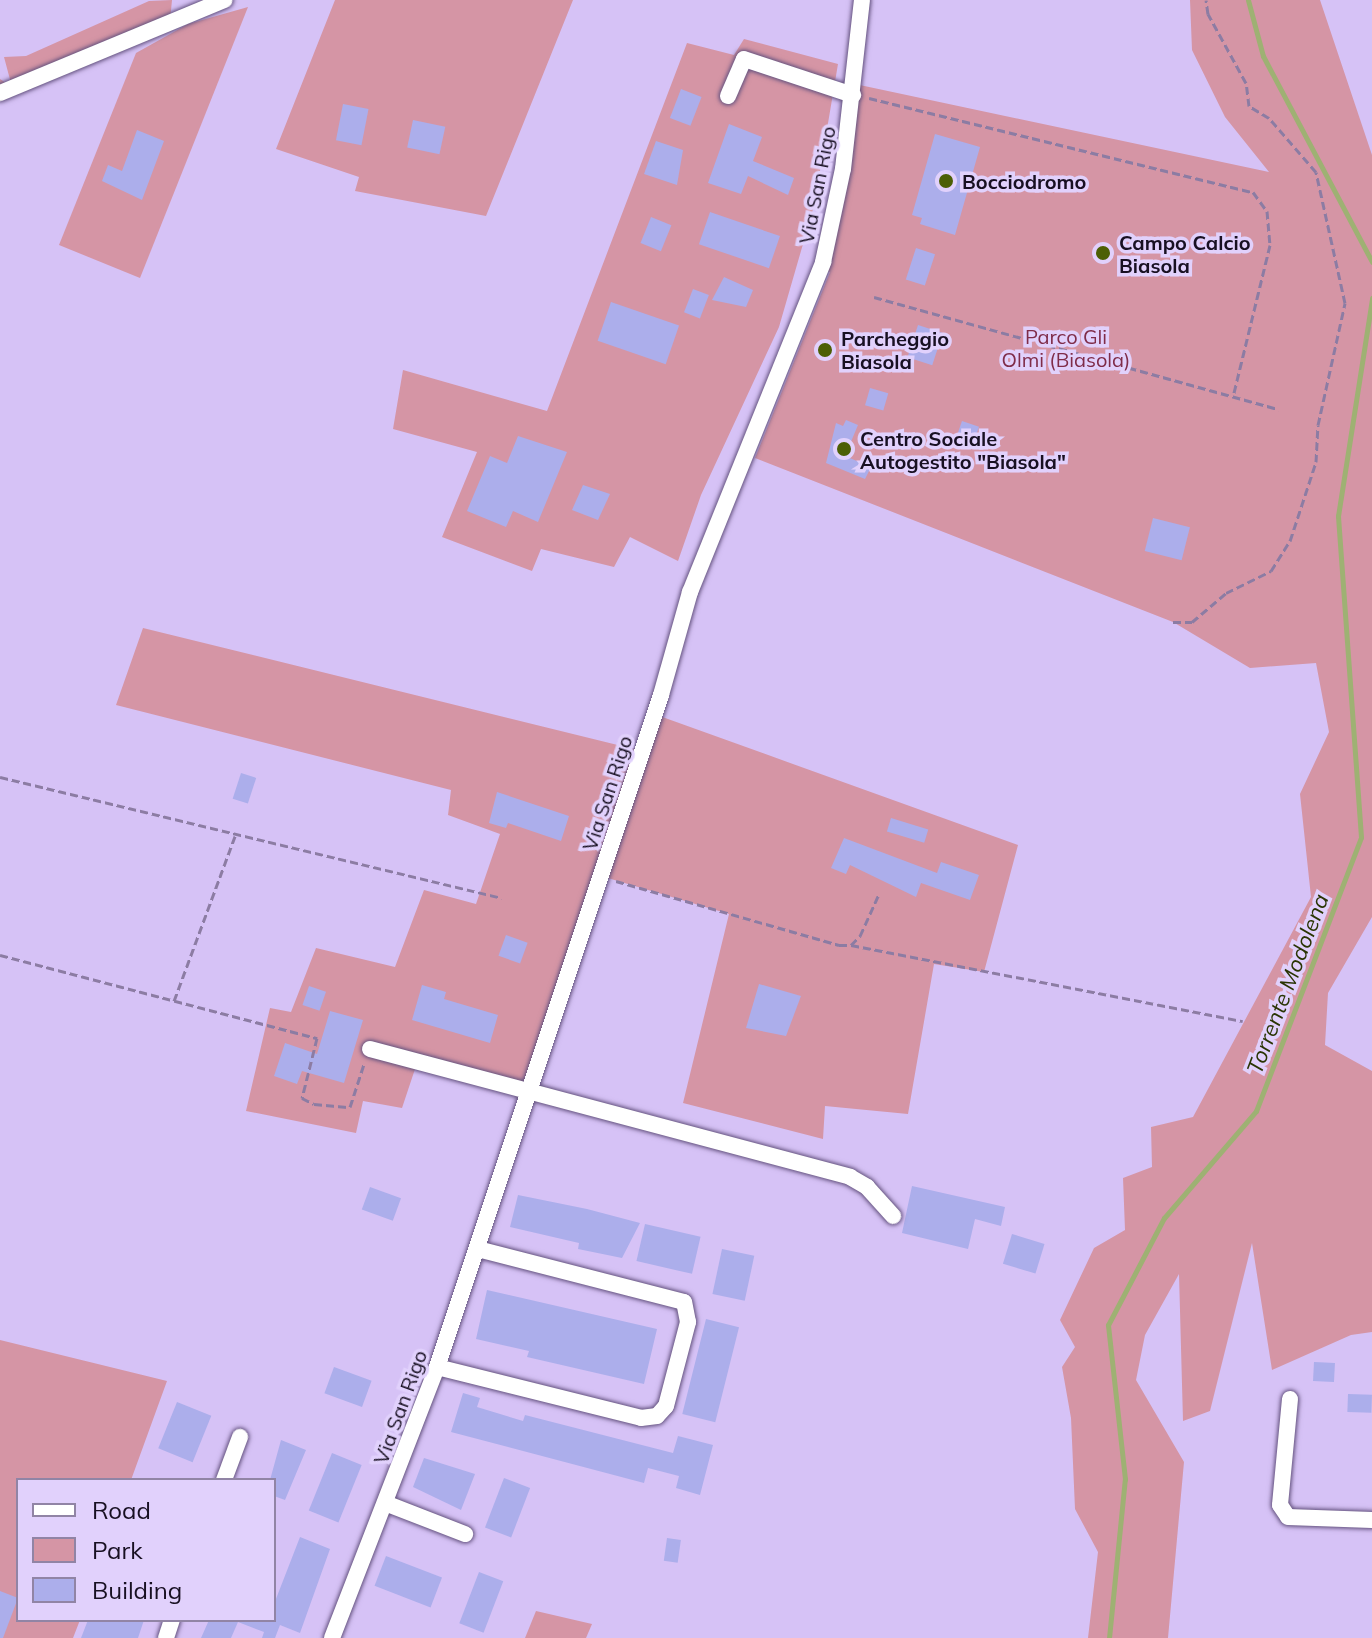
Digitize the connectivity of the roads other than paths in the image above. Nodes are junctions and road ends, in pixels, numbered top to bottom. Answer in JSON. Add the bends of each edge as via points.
{"nodes":[{"id":1,"x":224,"y":0,"type":"edge"},
{"id":2,"x":862,"y":0,"type":"edge"},
{"id":3,"x":0,"y":93,"type":"edge"},
{"id":4,"x":853,"y":95,"type":"junction"},
{"id":5,"x":728,"y":96,"type":"dead end"},
{"id":6,"x":370,"y":1049,"type":"road end"},
{"id":7,"x":529,"y":1094,"type":"junction"},
{"id":8,"x":893,"y":1216,"type":"dead end"},
{"id":9,"x":477,"y":1249,"type":"junction"},
{"id":10,"x":437,"y":1367,"type":"junction"},
{"id":11,"x":1290,"y":1399,"type":"dead end"},
{"id":12,"x":240,"y":1437,"type":"dead end"},
{"id":13,"x":225,"y":1478,"type":"edge"},
{"id":14,"x":385,"y":1503,"type":"junction"},
{"id":15,"x":1372,"y":1520,"type":"edge"},
{"id":16,"x":465,"y":1534,"type":"dead end"},
{"id":17,"x":332,"y":1638,"type":"edge"}],
"edges":[{"from":1,"to":3,"type":"street"},
{"from":2,"to":4,"type":"street","name":"Via San Rigo"},
{"from":4,"to":5,"type":"street","via":[[744,59]]},
{"from":4,"to":7,"type":"street","name":"Via San Rigo","via":[[823,262],[704,552]]},
{"from":6,"to":7,"type":"street"},
{"from":7,"to":8,"type":"street","via":[[850,1177],[867,1187]]},
{"from":7,"to":9,"type":"street","name":"Via San Rigo"},
{"from":9,"to":10,"type":"street","name":"Via San Rigo"},
{"from":9,"to":10,"type":"street","via":[[684,1302],[688,1322],[666,1406],[657,1416],[641,1418]]},
{"from":10,"to":14,"type":"street","name":"Via San Rigo"},
{"from":11,"to":15,"type":"street","via":[[1280,1505],[1288,1517]]},
{"from":12,"to":13,"type":"street"},
{"from":14,"to":16,"type":"street"},
{"from":14,"to":17,"type":"street","name":"Via San Rigo"}]}
